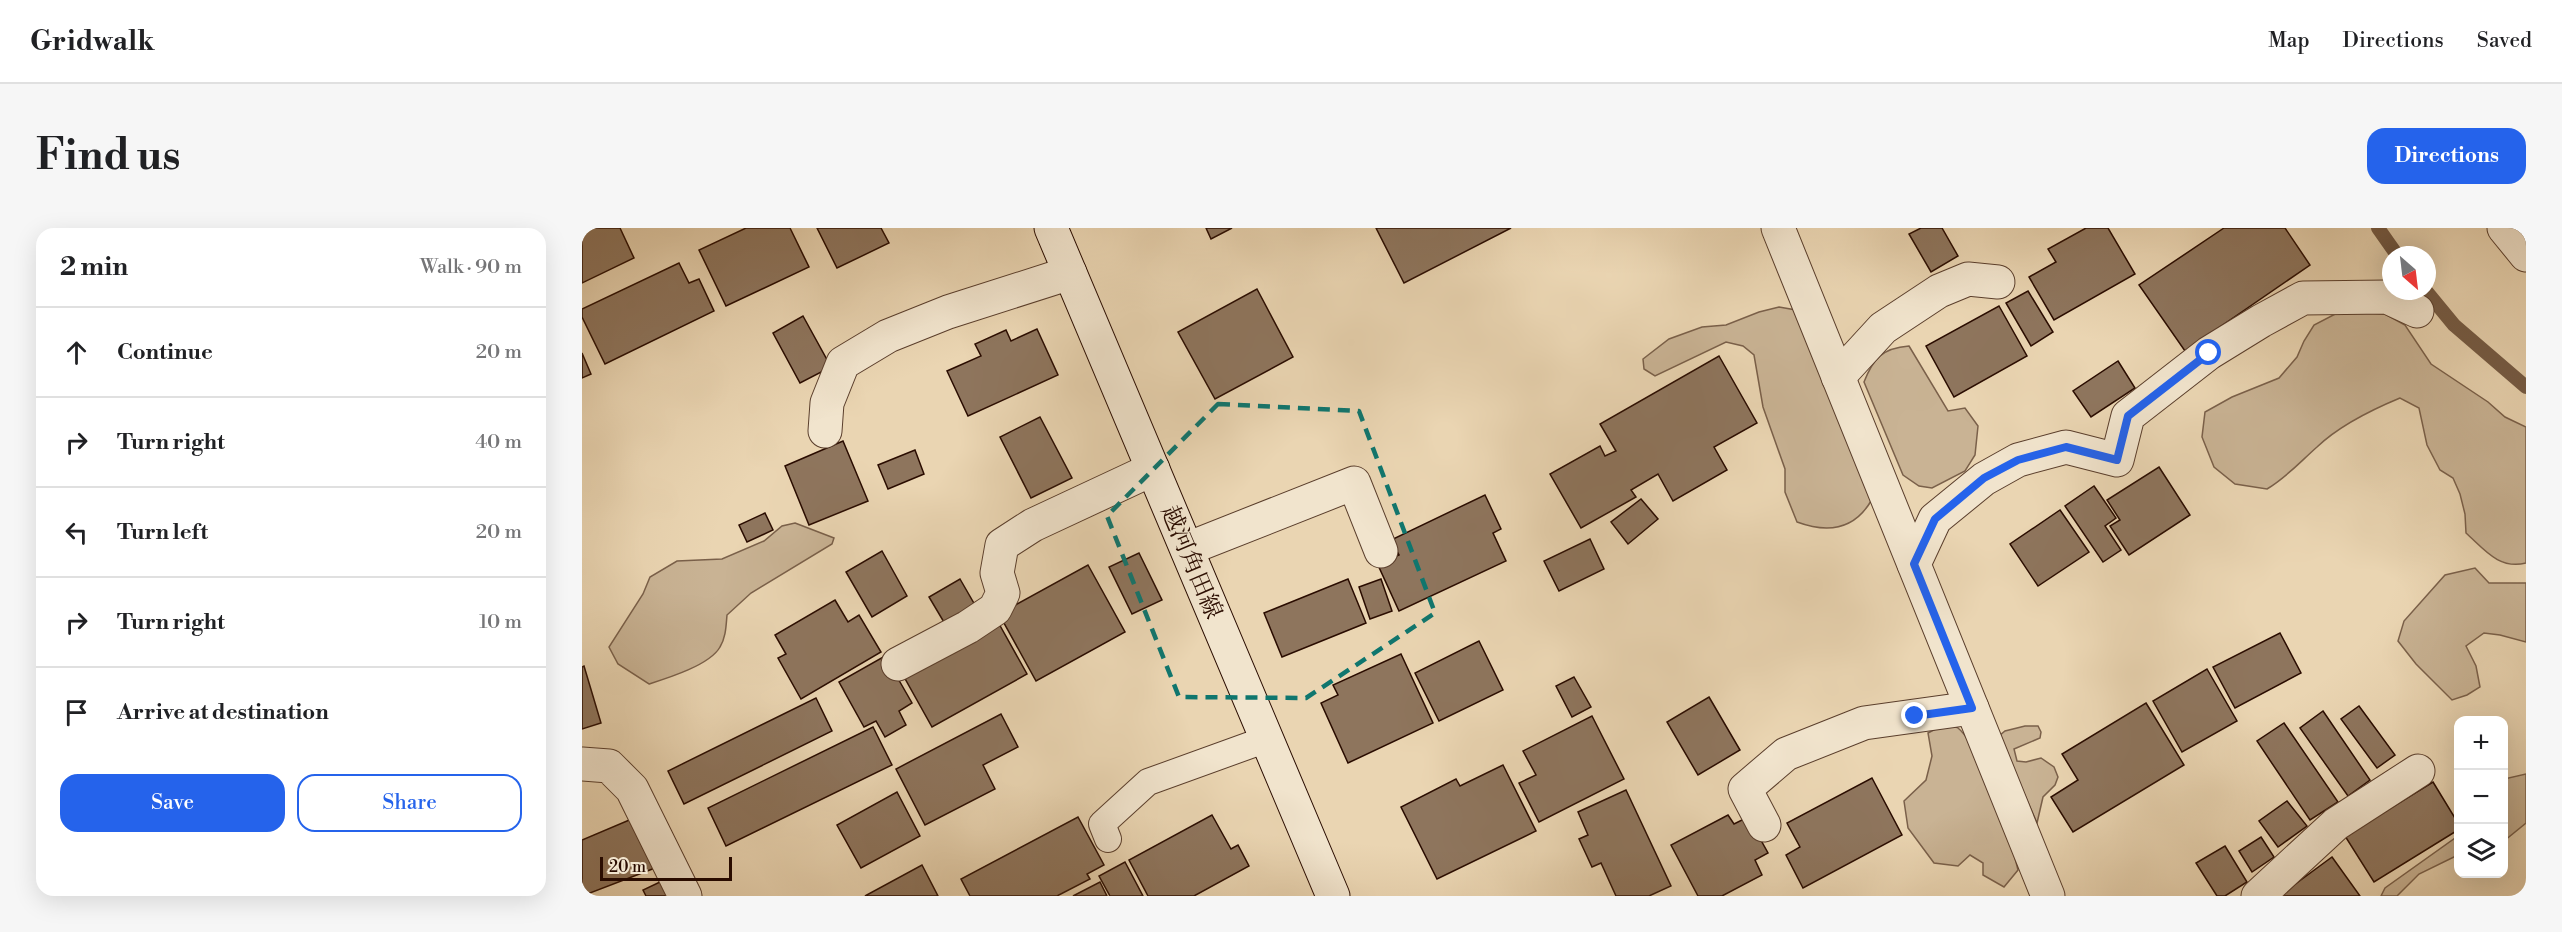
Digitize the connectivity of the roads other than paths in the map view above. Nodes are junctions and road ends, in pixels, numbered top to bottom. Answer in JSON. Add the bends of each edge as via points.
{"nodes":[{"id":1,"x":1051,"y":228,"type":"edge"},
{"id":2,"x":1778,"y":228,"type":"edge"},
{"id":3,"x":2504,"y":228,"type":"edge"},
{"id":4,"x":2526,"y":255,"type":"edge"},
{"id":5,"x":1070,"y":273,"type":"junction"},
{"id":6,"x":1998,"y":282,"type":"dead end"},
{"id":7,"x":2417,"y":311,"type":"dead end"},
{"id":8,"x":1838,"y":377,"type":"junction"},
{"id":9,"x":825,"y":431,"type":"dead end"},
{"id":10,"x":1153,"y":469,"type":"junction"},
{"id":11,"x":1187,"y":549,"type":"junction"},
{"id":12,"x":1381,"y":551,"type":"dead end"},
{"id":13,"x":1914,"y":564,"type":"junction"},
{"id":14,"x":898,"y":664,"type":"dead end"},
{"id":15,"x":1972,"y":708,"type":"junction"},
{"id":16,"x":1267,"y":739,"type":"junction"},
{"id":17,"x":582,"y":764,"type":"edge"},
{"id":18,"x":2418,"y":771,"type":"dead end"},
{"id":19,"x":1764,"y":825,"type":"dead end"},
{"id":20,"x":1108,"y":839,"type":"dead end"},
{"id":21,"x":685,"y":896,"type":"edge"},
{"id":22,"x":1333,"y":896,"type":"edge"},
{"id":23,"x":2048,"y":896,"type":"edge"},
{"id":24,"x":2258,"y":896,"type":"edge"}],
"edges":[{"from":1,"to":5,"type":"street","name":"越河角田線"},
{"from":2,"to":8,"type":"street"},
{"from":3,"to":4,"type":"street"},
{"from":5,"to":9,"type":"street","via":[[938,316],[888,336],[843,363],[827,404]]},
{"from":5,"to":10,"type":"street","name":"越河角田線"},
{"from":6,"to":8,"type":"street","via":[[1968,279],[1939,291],[1883,328]]},
{"from":7,"to":13,"type":"street","via":[[2387,297],[2303,298],[2209,353],[2128,416],[2117,460],[2066,447],[2018,460],[1984,478],[1935,519]]},
{"from":8,"to":13,"type":"street"},
{"from":10,"to":11,"type":"street","name":"越河角田線"},
{"from":10,"to":14,"type":"street","via":[[1034,525],[1002,545],[997,573],[1003,593],[995,609]]},
{"from":11,"to":12,"type":"street","via":[[1354,483]]},
{"from":11,"to":16,"type":"street","name":"越河角田線"},
{"from":13,"to":15,"type":"street"},
{"from":15,"to":19,"type":"street","via":[[1864,723],[1786,754],[1745,789]]},
{"from":15,"to":23,"type":"street"},
{"from":16,"to":20,"type":"lane","via":[[1148,782],[1102,824]]},
{"from":16,"to":22,"type":"street","name":"越河角田線"},
{"from":17,"to":21,"type":"street","via":[[609,766],[632,789]]},
{"from":18,"to":24,"type":"street","via":[[2336,824]]}]}
